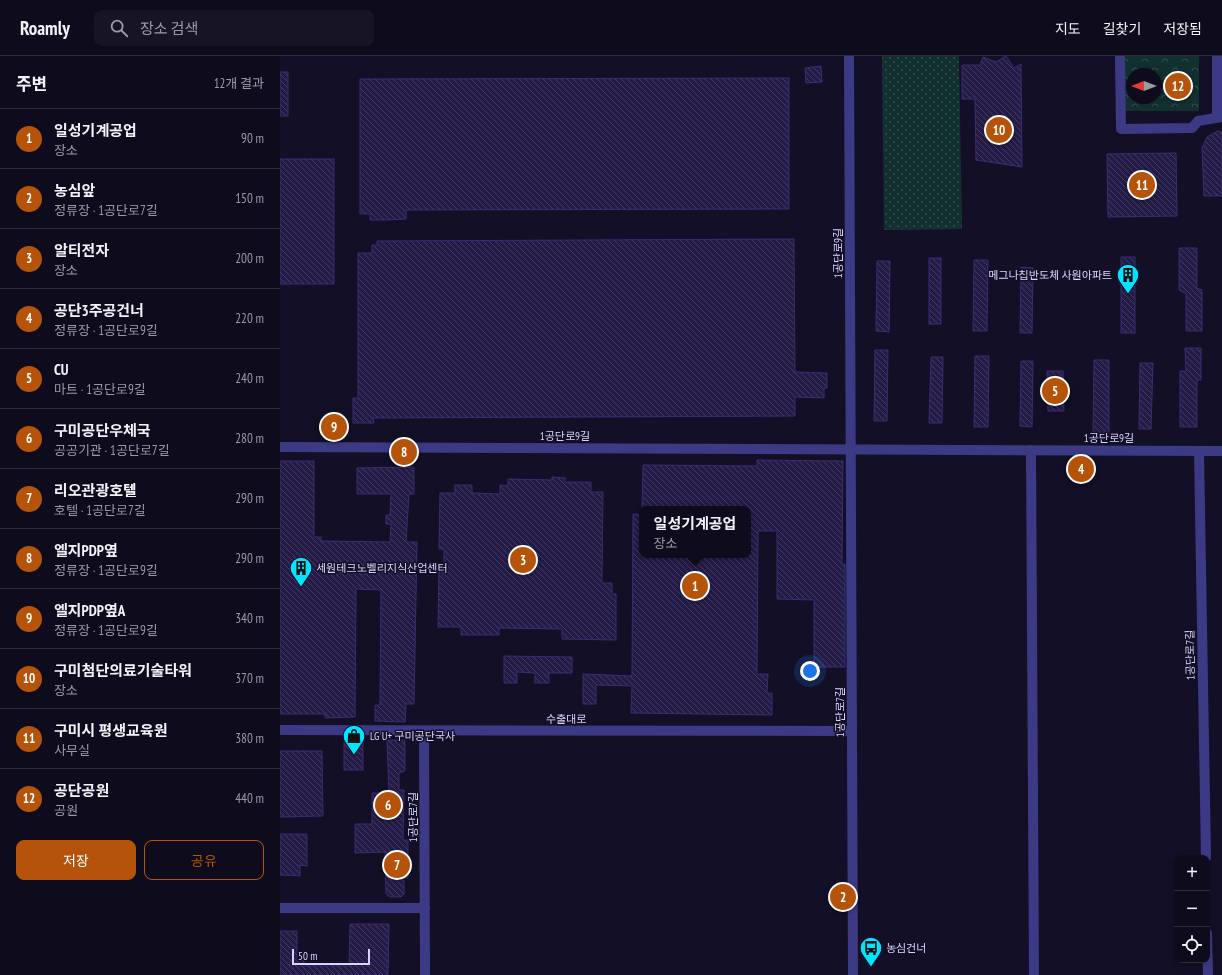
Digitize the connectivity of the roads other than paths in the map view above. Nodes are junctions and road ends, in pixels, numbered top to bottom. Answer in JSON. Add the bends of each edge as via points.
{"nodes":[{"id":1,"x":849,"y":56,"type":"edge"},
{"id":2,"x":1120,"y":56,"type":"edge"},
{"id":3,"x":1217,"y":56,"type":"edge"},
{"id":4,"x":1220,"y":117,"type":"edge"},
{"id":5,"x":280,"y":447,"type":"edge"},
{"id":6,"x":851,"y":449,"type":"junction"},
{"id":7,"x":1031,"y":450,"type":"junction"},
{"id":8,"x":1199,"y":451,"type":"junction"},
{"id":9,"x":1222,"y":451,"type":"edge"},
{"id":10,"x":280,"y":730,"type":"edge"},
{"id":11,"x":424,"y":731,"type":"junction"},
{"id":12,"x":852,"y":731,"type":"junction"},
{"id":13,"x":1206,"y":855,"type":"edge"},
{"id":14,"x":280,"y":908,"type":"edge"},
{"id":15,"x":425,"y":908,"type":"junction"},
{"id":16,"x":1208,"y":963,"type":"edge"},
{"id":17,"x":425,"y":975,"type":"edge"},
{"id":18,"x":853,"y":975,"type":"edge"},
{"id":19,"x":1034,"y":975,"type":"edge"},
{"id":20,"x":1208,"y":975,"type":"edge"}],
"edges":[{"from":1,"to":6,"type":"street","name":"1공단로9길"},
{"from":2,"to":4,"type":"street","via":[[1120,129],[1192,128],[1198,121]]},
{"from":3,"to":4,"type":"street"},
{"from":5,"to":6,"type":"street","name":"1공단로9길"},
{"from":6,"to":7,"type":"street","name":"1공단로9길"},
{"from":6,"to":12,"type":"street","name":"1공단로7길"},
{"from":7,"to":8,"type":"street","name":"1공단로9길"},
{"from":7,"to":19,"type":"street"},
{"from":8,"to":9,"type":"street","name":"1공단로9길"},
{"from":8,"to":13,"type":"street","name":"1공단로7길"},
{"from":10,"to":11,"type":"street","name":"수출대로"},
{"from":11,"to":12,"type":"street","name":"수출대로"},
{"from":11,"to":15,"type":"street","name":"1공단로7길"},
{"from":12,"to":18,"type":"street","name":"1공단로7길"},
{"from":14,"to":15,"type":"street"},
{"from":15,"to":17,"type":"street","name":"1공단로7길"},
{"from":16,"to":20,"type":"street"}]}
